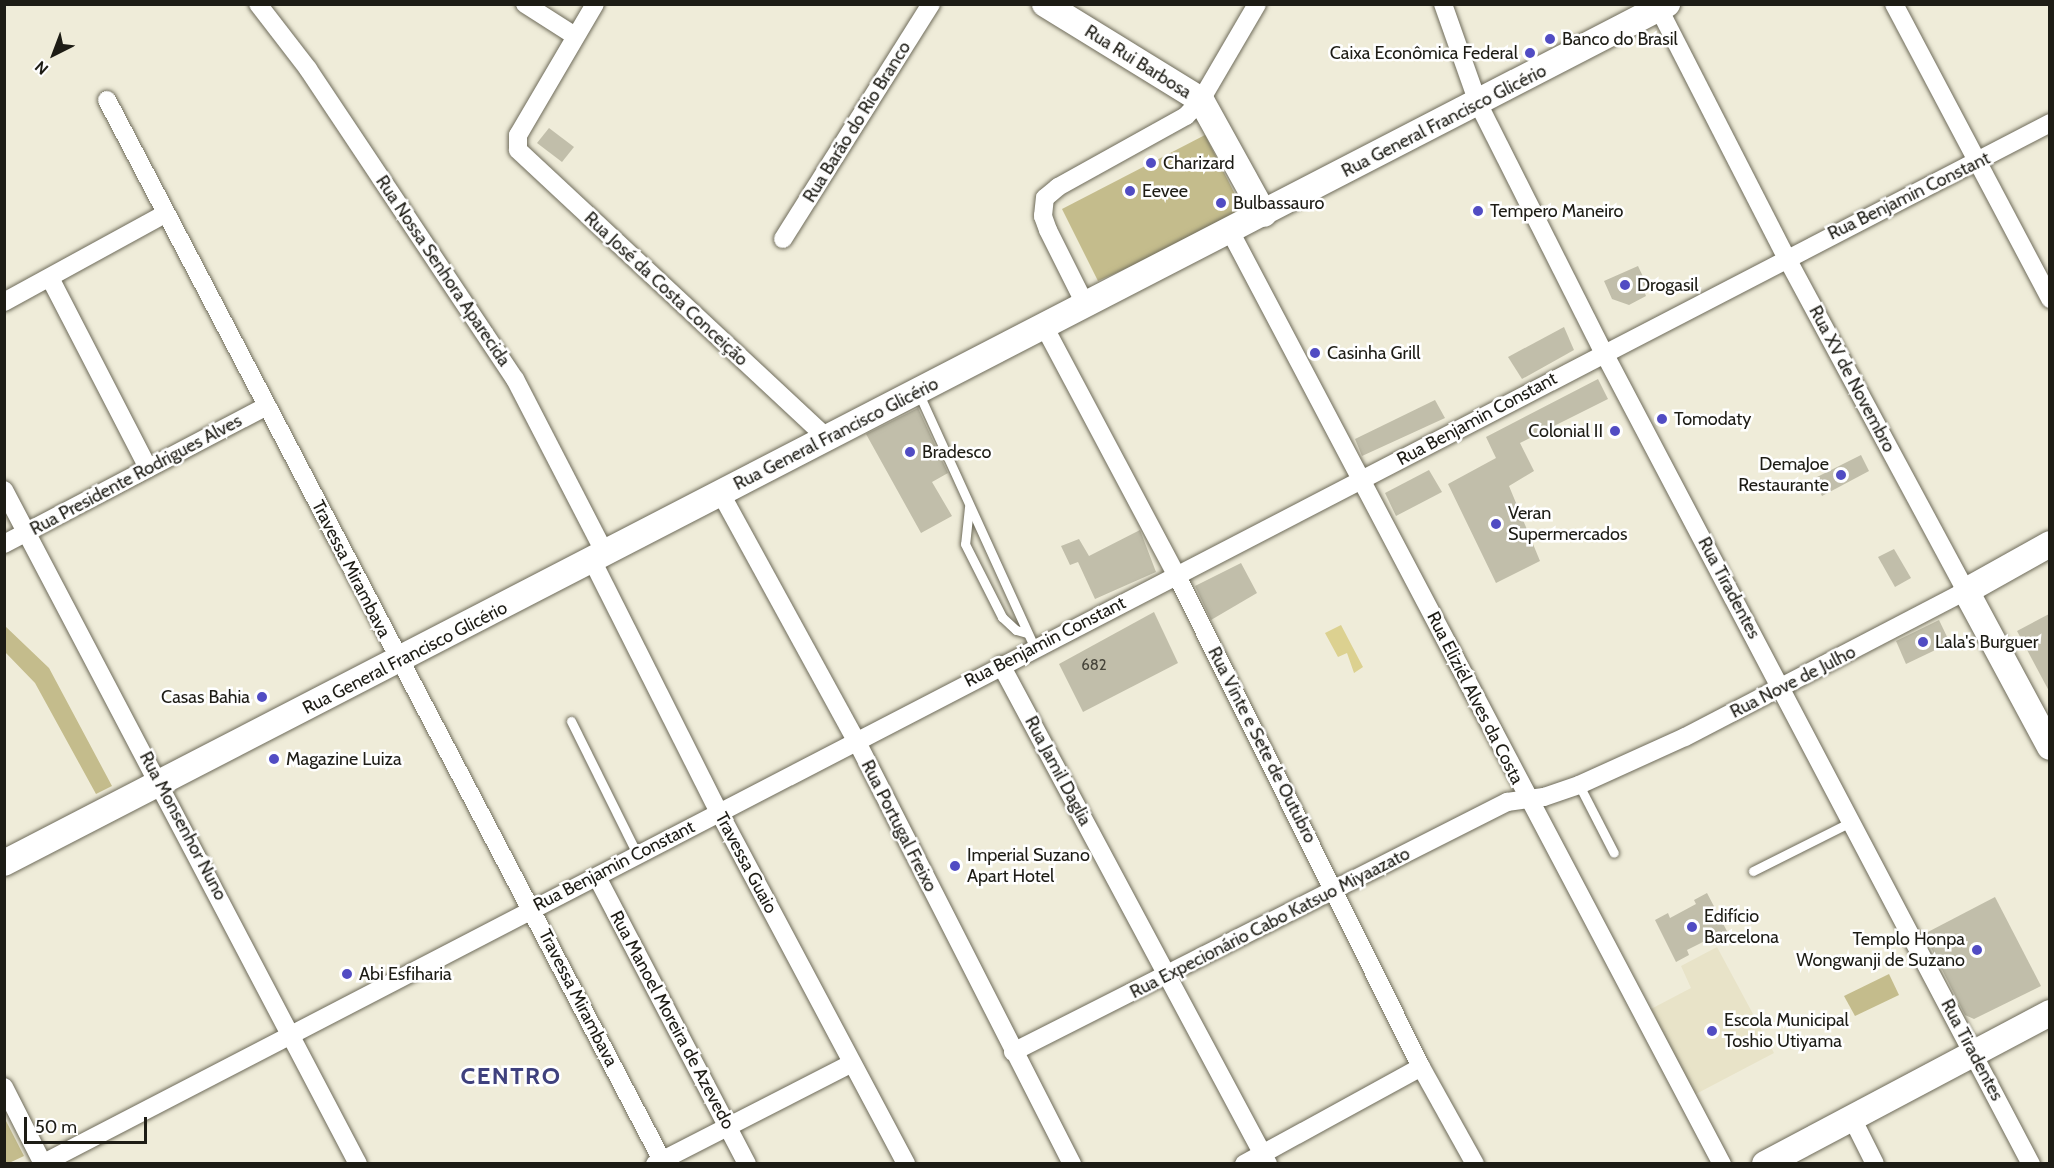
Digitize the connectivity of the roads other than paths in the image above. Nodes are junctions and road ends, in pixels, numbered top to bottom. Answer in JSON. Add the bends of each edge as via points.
{"nodes":[{"id":1,"x":258,"y":4,"type":"edge"},
{"id":2,"x":525,"y":4,"type":"edge"},
{"id":3,"x":595,"y":4,"type":"edge"},
{"id":4,"x":931,"y":4,"type":"edge"},
{"id":5,"x":1045,"y":4,"type":"edge"},
{"id":6,"x":1257,"y":4,"type":"edge"},
{"id":7,"x":1443,"y":4,"type":"edge"},
{"id":8,"x":1894,"y":4,"type":"edge"},
{"id":9,"x":1663,"y":7,"type":"edge"},
{"id":10,"x":575,"y":36,"type":"junction"},
{"id":11,"x":107,"y":100,"type":"dead end"},
{"id":12,"x":1201,"y":100,"type":"junction"},
{"id":13,"x":1478,"y":103,"type":"junction"},
{"id":14,"x":2049,"y":123,"type":"edge"},
{"id":15,"x":1978,"y":163,"type":"junction"},
{"id":16,"x":165,"y":214,"type":"junction"},
{"id":17,"x":1263,"y":214,"type":"junction"},
{"id":18,"x":1230,"y":231,"type":"junction"},
{"id":19,"x":783,"y":239,"type":"dead end"},
{"id":20,"x":1786,"y":257,"type":"junction"},
{"id":21,"x":50,"y":278,"type":"junction"},
{"id":22,"x":2049,"y":298,"type":"edge"},
{"id":23,"x":4,"y":302,"type":"edge"},
{"id":24,"x":1085,"y":304,"type":"junction"},
{"id":25,"x":1045,"y":328,"type":"junction"},
{"id":26,"x":1603,"y":351,"type":"junction"},
{"id":27,"x":918,"y":393,"type":"junction"},
{"id":28,"x":267,"y":406,"type":"junction"},
{"id":29,"x":827,"y":438,"type":"junction"},
{"id":30,"x":148,"y":468,"type":"junction"},
{"id":31,"x":1362,"y":479,"type":"junction"},
{"id":32,"x":4,"y":490,"type":"edge"},
{"id":33,"x":720,"y":492,"type":"junction"},
{"id":34,"x":969,"y":506,"type":"junction"},
{"id":35,"x":26,"y":533,"type":"junction"},
{"id":36,"x":4,"y":544,"type":"edge"},
{"id":37,"x":2049,"y":544,"type":"edge"},
{"id":38,"x":599,"y":556,"type":"junction"},
{"id":39,"x":1176,"y":574,"type":"junction"},
{"id":40,"x":1966,"y":591,"type":"junction"},
{"id":41,"x":1031,"y":640,"type":"junction"},
{"id":42,"x":400,"y":662,"type":"junction"},
{"id":43,"x":1001,"y":665,"type":"junction"},
{"id":44,"x":1783,"y":688,"type":"junction"},
{"id":45,"x":571,"y":721,"type":"dead end"},
{"id":46,"x":856,"y":740,"type":"junction"},
{"id":47,"x":2049,"y":747,"type":"edge"},
{"id":48,"x":160,"y":782,"type":"junction"},
{"id":49,"x":1580,"y":785,"type":"junction"},
{"id":50,"x":1527,"y":798,"type":"junction"},
{"id":51,"x":719,"y":812,"type":"junction"},
{"id":52,"x":1852,"y":821,"type":"junction"},
{"id":53,"x":1614,"y":853,"type":"dead end"},
{"id":54,"x":637,"y":854,"type":"junction"},
{"id":55,"x":4,"y":863,"type":"edge"},
{"id":56,"x":1753,"y":872,"type":"dead end"},
{"id":57,"x":597,"y":877,"type":"junction"},
{"id":58,"x":1336,"y":890,"type":"junction"},
{"id":59,"x":532,"y":908,"type":"junction"},
{"id":60,"x":1168,"y":976,"type":"junction"},
{"id":61,"x":2049,"y":1013,"type":"edge"},
{"id":62,"x":292,"y":1032,"type":"junction"},
{"id":63,"x":1013,"y":1052,"type":"junction"},
{"id":64,"x":1974,"y":1053,"type":"junction"},
{"id":65,"x":852,"y":1063,"type":"junction"},
{"id":66,"x":1421,"y":1067,"type":"junction"},
{"id":67,"x":4,"y":1087,"type":"edge"},
{"id":68,"x":1852,"y":1118,"type":"junction"},
{"id":69,"x":728,"y":1126,"type":"junction"},
{"id":70,"x":1265,"y":1159,"type":"edge"},
{"id":71,"x":660,"y":1162,"type":"edge"},
{"id":72,"x":43,"y":1163,"type":"edge"},
{"id":73,"x":358,"y":1164,"type":"edge"},
{"id":74,"x":747,"y":1164,"type":"edge"},
{"id":75,"x":906,"y":1164,"type":"edge"},
{"id":76,"x":1072,"y":1164,"type":"edge"},
{"id":77,"x":1244,"y":1164,"type":"edge"},
{"id":78,"x":1475,"y":1164,"type":"edge"},
{"id":79,"x":1722,"y":1164,"type":"edge"},
{"id":80,"x":1765,"y":1164,"type":"edge"},
{"id":81,"x":1875,"y":1164,"type":"edge"},
{"id":82,"x":2031,"y":1164,"type":"edge"}],
"edges":[{"from":1,"to":38,"type":"street","name":"Rua Nossa Senhora Aparecida","via":[[308,69],[515,379]]},
{"from":2,"to":10,"type":"street"},
{"from":3,"to":10,"type":"street"},
{"from":4,"to":19,"type":"street","name":"Rua Barão do Rio Branco"},
{"from":5,"to":12,"type":"main road","name":"Rua Rui Barbosa"},
{"from":6,"to":12,"type":"street"},
{"from":7,"to":13,"type":"street","name":"Rua Tiradentes"},
{"from":8,"to":15,"type":"street"},
{"from":9,"to":13,"type":"main road","name":"Rua General Francisco Glicério"},
{"from":9,"to":20,"type":"street","name":"Rua XV de Novembro"},
{"from":10,"to":29,"type":"street","name":"Rua José da Costa Conceição","via":[[518,135],[515,143],[524,159]]},
{"from":11,"to":16,"type":"street","name":"Travessa Mirambava"},
{"from":12,"to":17,"type":"main road"},
{"from":12,"to":24,"type":"street","via":[[1173,124],[1058,187],[1045,198],[1046,223]]},
{"from":13,"to":17,"type":"main road","name":"Rua General Francisco Glicério"},
{"from":13,"to":26,"type":"street","name":"Rua Tiradentes"},
{"from":14,"to":15,"type":"street","name":"Rua Benjamin Constant"},
{"from":15,"to":20,"type":"street","name":"Rua Benjamin Constant"},
{"from":15,"to":22,"type":"street"},
{"from":16,"to":21,"type":"street"},
{"from":16,"to":28,"type":"street","name":"Travessa Mirambava"},
{"from":17,"to":18,"type":"main road","name":"Rua General Francisco Glicério"},
{"from":18,"to":24,"type":"main road","name":"Rua General Francisco Glicério"},
{"from":18,"to":31,"type":"street","name":"Rua Eliziél Alves da Costa"},
{"from":20,"to":26,"type":"street","name":"Rua Benjamin Constant"},
{"from":20,"to":40,"type":"street","name":"Rua XV de Novembro"},
{"from":21,"to":23,"type":"street"},
{"from":21,"to":30,"type":"street"},
{"from":24,"to":25,"type":"main road","name":"Rua General Francisco Glicério"},
{"from":25,"to":27,"type":"main road","name":"Rua General Francisco Glicério"},
{"from":25,"to":39,"type":"street","name":"Rua Vinte e Sete de Outubro"},
{"from":26,"to":31,"type":"street","name":"Rua Benjamin Constant"},
{"from":26,"to":44,"type":"street","name":"Rua Tiradentes"},
{"from":27,"to":29,"type":"main road","name":"Rua General Francisco Glicério"},
{"from":27,"to":34,"type":"lane"},
{"from":28,"to":30,"type":"street","name":"Rua Presidente Rodrigues Alves"},
{"from":28,"to":42,"type":"street","name":"Travessa Mirambava"},
{"from":29,"to":33,"type":"main road","name":"Rua General Francisco Glicério"},
{"from":30,"to":35,"type":"street","name":"Rua Presidente Rodrigues Alves"},
{"from":31,"to":39,"type":"street","name":"Rua Benjamin Constant"},
{"from":31,"to":50,"type":"street","name":"Rua Eliziél Alves da Costa"},
{"from":32,"to":35,"type":"street","name":"Rua Monsenhor Nuno"},
{"from":33,"to":38,"type":"main road","name":"Rua General Francisco Glicério"},
{"from":33,"to":46,"type":"street","name":"Rua Portugal Freixo"},
{"from":34,"to":41,"type":"lane"},
{"from":34,"to":41,"type":"lane","via":[[965,544],[1002,617]]},
{"from":35,"to":36,"type":"street","name":"Rua Presidente Rodrigues Alves"},
{"from":35,"to":48,"type":"street","name":"Rua Monsenhor Nuno"},
{"from":37,"to":40,"type":"main road","name":"Rua Nove de Julho"},
{"from":38,"to":42,"type":"main road","name":"Rua General Francisco Glicério"},
{"from":38,"to":51,"type":"street","name":"Travessa Guaio"},
{"from":39,"to":41,"type":"street","name":"Rua Benjamin Constant"},
{"from":39,"to":58,"type":"street","name":"Rua Vinte e Sete de Outubro"},
{"from":40,"to":44,"type":"street","name":"Rua Nove de Julho"},
{"from":40,"to":47,"type":"main road","name":"Rua XV de Novembro"},
{"from":41,"to":43,"type":"street","name":"Rua Benjamin Constant"},
{"from":42,"to":48,"type":"main road","name":"Rua General Francisco Glicério"},
{"from":42,"to":59,"type":"street","name":"Travessa Mirambava"},
{"from":43,"to":46,"type":"street","name":"Rua Benjamin Constant"},
{"from":43,"to":60,"type":"street","name":"Rua Jamil Daglia"},
{"from":44,"to":49,"type":"street","name":"Rua Nove de Julho"},
{"from":44,"to":52,"type":"street","name":"Rua Tiradentes"},
{"from":45,"to":54,"type":"lane"},
{"from":46,"to":51,"type":"street","name":"Rua Benjamin Constant"},
{"from":46,"to":63,"type":"street","name":"Rua Portugal Freixo"},
{"from":48,"to":55,"type":"main road","name":"Rua General Francisco Glicério"},
{"from":48,"to":62,"type":"street","name":"Rua Monsenhor Nuno"},
{"from":49,"to":50,"type":"street","name":"Rua Nove de Julho","via":[[1544,797]]},
{"from":49,"to":53,"type":"lane"},
{"from":50,"to":58,"type":"street","name":"Rua Expecionário Cabo Katsuo Miyaazato","via":[[1507,802]]},
{"from":50,"to":79,"type":"street","name":"Rua Eliziél Alves da Costa"},
{"from":51,"to":54,"type":"street","name":"Rua Benjamin Constant"},
{"from":51,"to":65,"type":"street","name":"Travessa Guaio"},
{"from":52,"to":56,"type":"lane"},
{"from":52,"to":64,"type":"street","name":"Rua Tiradentes"},
{"from":54,"to":57,"type":"street","name":"Rua Benjamin Constant"},
{"from":57,"to":59,"type":"street","name":"Rua Benjamin Constant"},
{"from":57,"to":69,"type":"street","name":"Rua Manoel Moreira de Azevedo"},
{"from":58,"to":60,"type":"street","name":"Rua Expecionário Cabo Katsuo Miyaazato"},
{"from":58,"to":66,"type":"street","name":"Rua Vinte e Sete de Outubro"},
{"from":59,"to":62,"type":"street","name":"Rua Benjamin Constant"},
{"from":59,"to":71,"type":"street","name":"Travessa Mirambava"},
{"from":60,"to":63,"type":"street","name":"Rua Expecionário Cabo Katsuo Miyaazato"},
{"from":60,"to":70,"type":"street","name":"Rua Jamil Daglia"},
{"from":61,"to":64,"type":"main road"},
{"from":62,"to":72,"type":"street","name":"Rua Benjamin Constant"},
{"from":62,"to":73,"type":"street","name":"Rua Monsenhor Nuno"},
{"from":63,"to":76,"type":"street","name":"Rua Portugal Freixo"},
{"from":64,"to":68,"type":"main road"},
{"from":64,"to":82,"type":"street","name":"Rua Tiradentes"},
{"from":65,"to":69,"type":"street"},
{"from":65,"to":75,"type":"street","name":"Travessa Guaio"},
{"from":66,"to":70,"type":"street"},
{"from":66,"to":78,"type":"street","name":"Rua Vinte e Sete de Outubro"},
{"from":67,"to":72,"type":"street"},
{"from":68,"to":80,"type":"main road"},
{"from":68,"to":81,"type":"street"},
{"from":69,"to":71,"type":"street"},
{"from":69,"to":74,"type":"street","name":"Rua Manoel Moreira de Azevedo"},
{"from":70,"to":77,"type":"street"}]}
